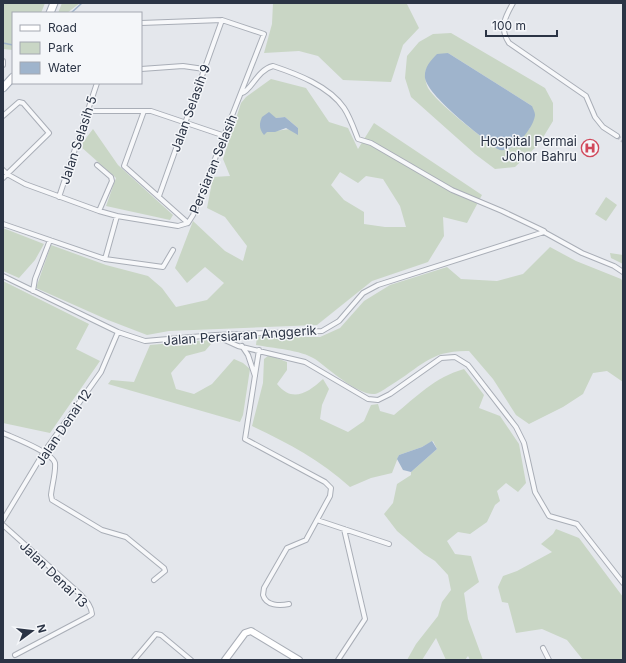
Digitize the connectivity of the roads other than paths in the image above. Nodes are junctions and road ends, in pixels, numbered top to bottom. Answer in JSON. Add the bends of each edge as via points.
{"nodes":[{"id":1,"x":513,"y":3,"type":"edge"},
{"id":2,"x":222,"y":20,"type":"junction"},
{"id":3,"x":142,"y":23,"type":"edge"},
{"id":4,"x":3,"y":61,"type":"edge"},
{"id":5,"x":3,"y":65,"type":"edge"},
{"id":6,"x":142,"y":69,"type":"edge"},
{"id":7,"x":204,"y":69,"type":"junction"},
{"id":8,"x":12,"y":79,"type":"edge"},
{"id":9,"x":97,"y":84,"type":"edge"},
{"id":10,"x":3,"y":88,"type":"edge"},
{"id":11,"x":242,"y":93,"type":"junction"},
{"id":12,"x":87,"y":111,"type":"junction"},
{"id":13,"x":144,"y":111,"type":"junction"},
{"id":14,"x":3,"y":116,"type":"edge"},
{"id":15,"x":184,"y":123,"type":"junction"},
{"id":16,"x":225,"y":136,"type":"junction"},
{"id":17,"x":617,"y":136,"type":"tunnel mouth"},
{"id":18,"x":97,"y":165,"type":"dead end"},
{"id":19,"x":3,"y":170,"type":"edge"},
{"id":20,"x":7,"y":174,"type":"junction"},
{"id":21,"x":3,"y":178,"type":"edge"},
{"id":22,"x":159,"y":196,"type":"junction"},
{"id":23,"x":59,"y":197,"type":"junction"},
{"id":24,"x":99,"y":211,"type":"junction"},
{"id":25,"x":117,"y":216,"type":"junction"},
{"id":26,"x":188,"y":222,"type":"junction"},
{"id":27,"x":3,"y":224,"type":"edge"},
{"id":28,"x":544,"y":232,"type":"junction"},
{"id":29,"x":50,"y":240,"type":"junction"},
{"id":30,"x":173,"y":250,"type":"dead end"},
{"id":31,"x":105,"y":259,"type":"junction"},
{"id":32,"x":623,"y":272,"type":"edge"},
{"id":33,"x":3,"y":276,"type":"edge"},
{"id":34,"x":33,"y":291,"type":"junction"},
{"id":35,"x":118,"y":332,"type":"junction"},
{"id":36,"x":215,"y":336,"type":"junction"},
{"id":37,"x":242,"y":346,"type":"junction"},
{"id":38,"x":259,"y":350,"type":"junction"},
{"id":39,"x":255,"y":378,"type":"junction"},
{"id":40,"x":3,"y":433,"type":"edge"},
{"id":41,"x":44,"y":452,"type":"junction"},
{"id":42,"x":3,"y":520,"type":"edge"},
{"id":43,"x":317,"y":520,"type":"junction"},
{"id":44,"x":3,"y":526,"type":"edge"},
{"id":45,"x":344,"y":529,"type":"junction"},
{"id":46,"x":389,"y":544,"type":"dead end"},
{"id":47,"x":154,"y":580,"type":"dead end"},
{"id":48,"x":623,"y":583,"type":"edge"},
{"id":49,"x":289,"y":604,"type":"dead end"},
{"id":50,"x":543,"y":648,"type":"dead end"},
{"id":51,"x":15,"y":655,"type":"dead end"},
{"id":52,"x":134,"y":660,"type":"edge"},
{"id":53,"x":191,"y":660,"type":"edge"},
{"id":54,"x":225,"y":660,"type":"edge"},
{"id":55,"x":299,"y":660,"type":"edge"},
{"id":56,"x":338,"y":660,"type":"edge"},
{"id":57,"x":549,"y":660,"type":"edge"}],
"edges":[{"from":1,"to":17,"type":"street","via":[[504,20],[504,36],[509,43],[586,96],[595,117],[603,127]]},
{"from":2,"to":3,"type":"street"},
{"from":2,"to":7,"type":"street","name":"Jalan Selasih 9"},
{"from":2,"to":11,"type":"street","name":"Persiaran Selasih","via":[[264,34]]},
{"from":4,"to":5,"type":"street"},
{"from":6,"to":7,"type":"street","via":[[183,66]]},
{"from":7,"to":15,"type":"street","name":"Jalan Selasih 9"},
{"from":8,"to":10,"type":"main road"},
{"from":9,"to":12,"type":"street","name":"Jalan Selasih 5"},
{"from":11,"to":16,"type":"street","name":"Persiaran Selasih"},
{"from":11,"to":28,"type":"street","via":[[269,67],[296,74],[333,96],[344,108],[358,139],[371,143],[452,190]]},
{"from":12,"to":13,"type":"street"},
{"from":12,"to":23,"type":"street","name":"Jalan Selasih 5"},
{"from":13,"to":15,"type":"street","via":[[163,114]]},
{"from":13,"to":22,"type":"street","via":[[124,166]]},
{"from":14,"to":20,"type":"street","via":[[19,102],[23,103],[49,133]]},
{"from":15,"to":16,"type":"street"},
{"from":15,"to":22,"type":"street","name":"Jalan Selasih 9"},
{"from":16,"to":26,"type":"street","name":"Persiaran Selasih"},
{"from":18,"to":24,"type":"street","via":[[111,177],[112,181]]},
{"from":19,"to":20,"type":"street","name":"Persiaran Selasih"},
{"from":20,"to":21,"type":"street"},
{"from":20,"to":23,"type":"street","name":"Persiaran Selasih"},
{"from":22,"to":26,"type":"street"},
{"from":23,"to":24,"type":"street","name":"Persiaran Selasih"},
{"from":24,"to":25,"type":"street","name":"Persiaran Selasih"},
{"from":25,"to":26,"type":"street","name":"Persiaran Selasih","via":[[178,226]]},
{"from":25,"to":31,"type":"street"},
{"from":27,"to":29,"type":"street"},
{"from":28,"to":32,"type":"street"},
{"from":28,"to":36,"type":"street","name":"Jalan Persiaran Anggerik","via":[[378,285],[363,293],[339,321],[322,330]]},
{"from":29,"to":31,"type":"street"},
{"from":29,"to":34,"type":"street"},
{"from":30,"to":31,"type":"street","via":[[163,267]]},
{"from":33,"to":34,"type":"street","name":"Jalan Persiaran Anggerik"},
{"from":34,"to":35,"type":"street","name":"Jalan Persiaran Anggerik"},
{"from":35,"to":36,"type":"street","name":"Jalan Persiaran Anggerik","via":[[145,341]]},
{"from":35,"to":41,"type":"street","name":"Jalan Denai 12","via":[[101,372]]},
{"from":36,"to":37,"type":"street"},
{"from":37,"to":38,"type":"street"},
{"from":37,"to":39,"type":"street","via":[[248,355]]},
{"from":38,"to":39,"type":"street"},
{"from":38,"to":48,"type":"street","via":[[305,362],[358,395],[378,400],[441,358],[455,357],[468,365],[516,427],[524,443],[535,492],[549,516],[577,524]]},
{"from":39,"to":43,"type":"street","via":[[245,439],[330,486],[330,496]]},
{"from":40,"to":41,"type":"street"},
{"from":41,"to":42,"type":"street","name":"Jalan Denai 12"},
{"from":41,"to":47,"type":"street","via":[[52,458],[55,465],[52,500],[102,530],[126,537],[135,543],[164,568],[163,574]]},
{"from":43,"to":45,"type":"street"},
{"from":43,"to":49,"type":"street","via":[[306,540],[290,546],[285,551],[264,588],[263,595],[267,602],[278,606]]},
{"from":44,"to":51,"type":"street","name":"Jalan Denai 13","via":[[80,594],[90,605],[92,614]]},
{"from":45,"to":46,"type":"street"},
{"from":45,"to":56,"type":"street","via":[[365,619]]},
{"from":50,"to":57,"type":"street"},
{"from":52,"to":53,"type":"street","via":[[156,634],[161,635]]},
{"from":54,"to":55,"type":"street","via":[[248,631]]}]}
